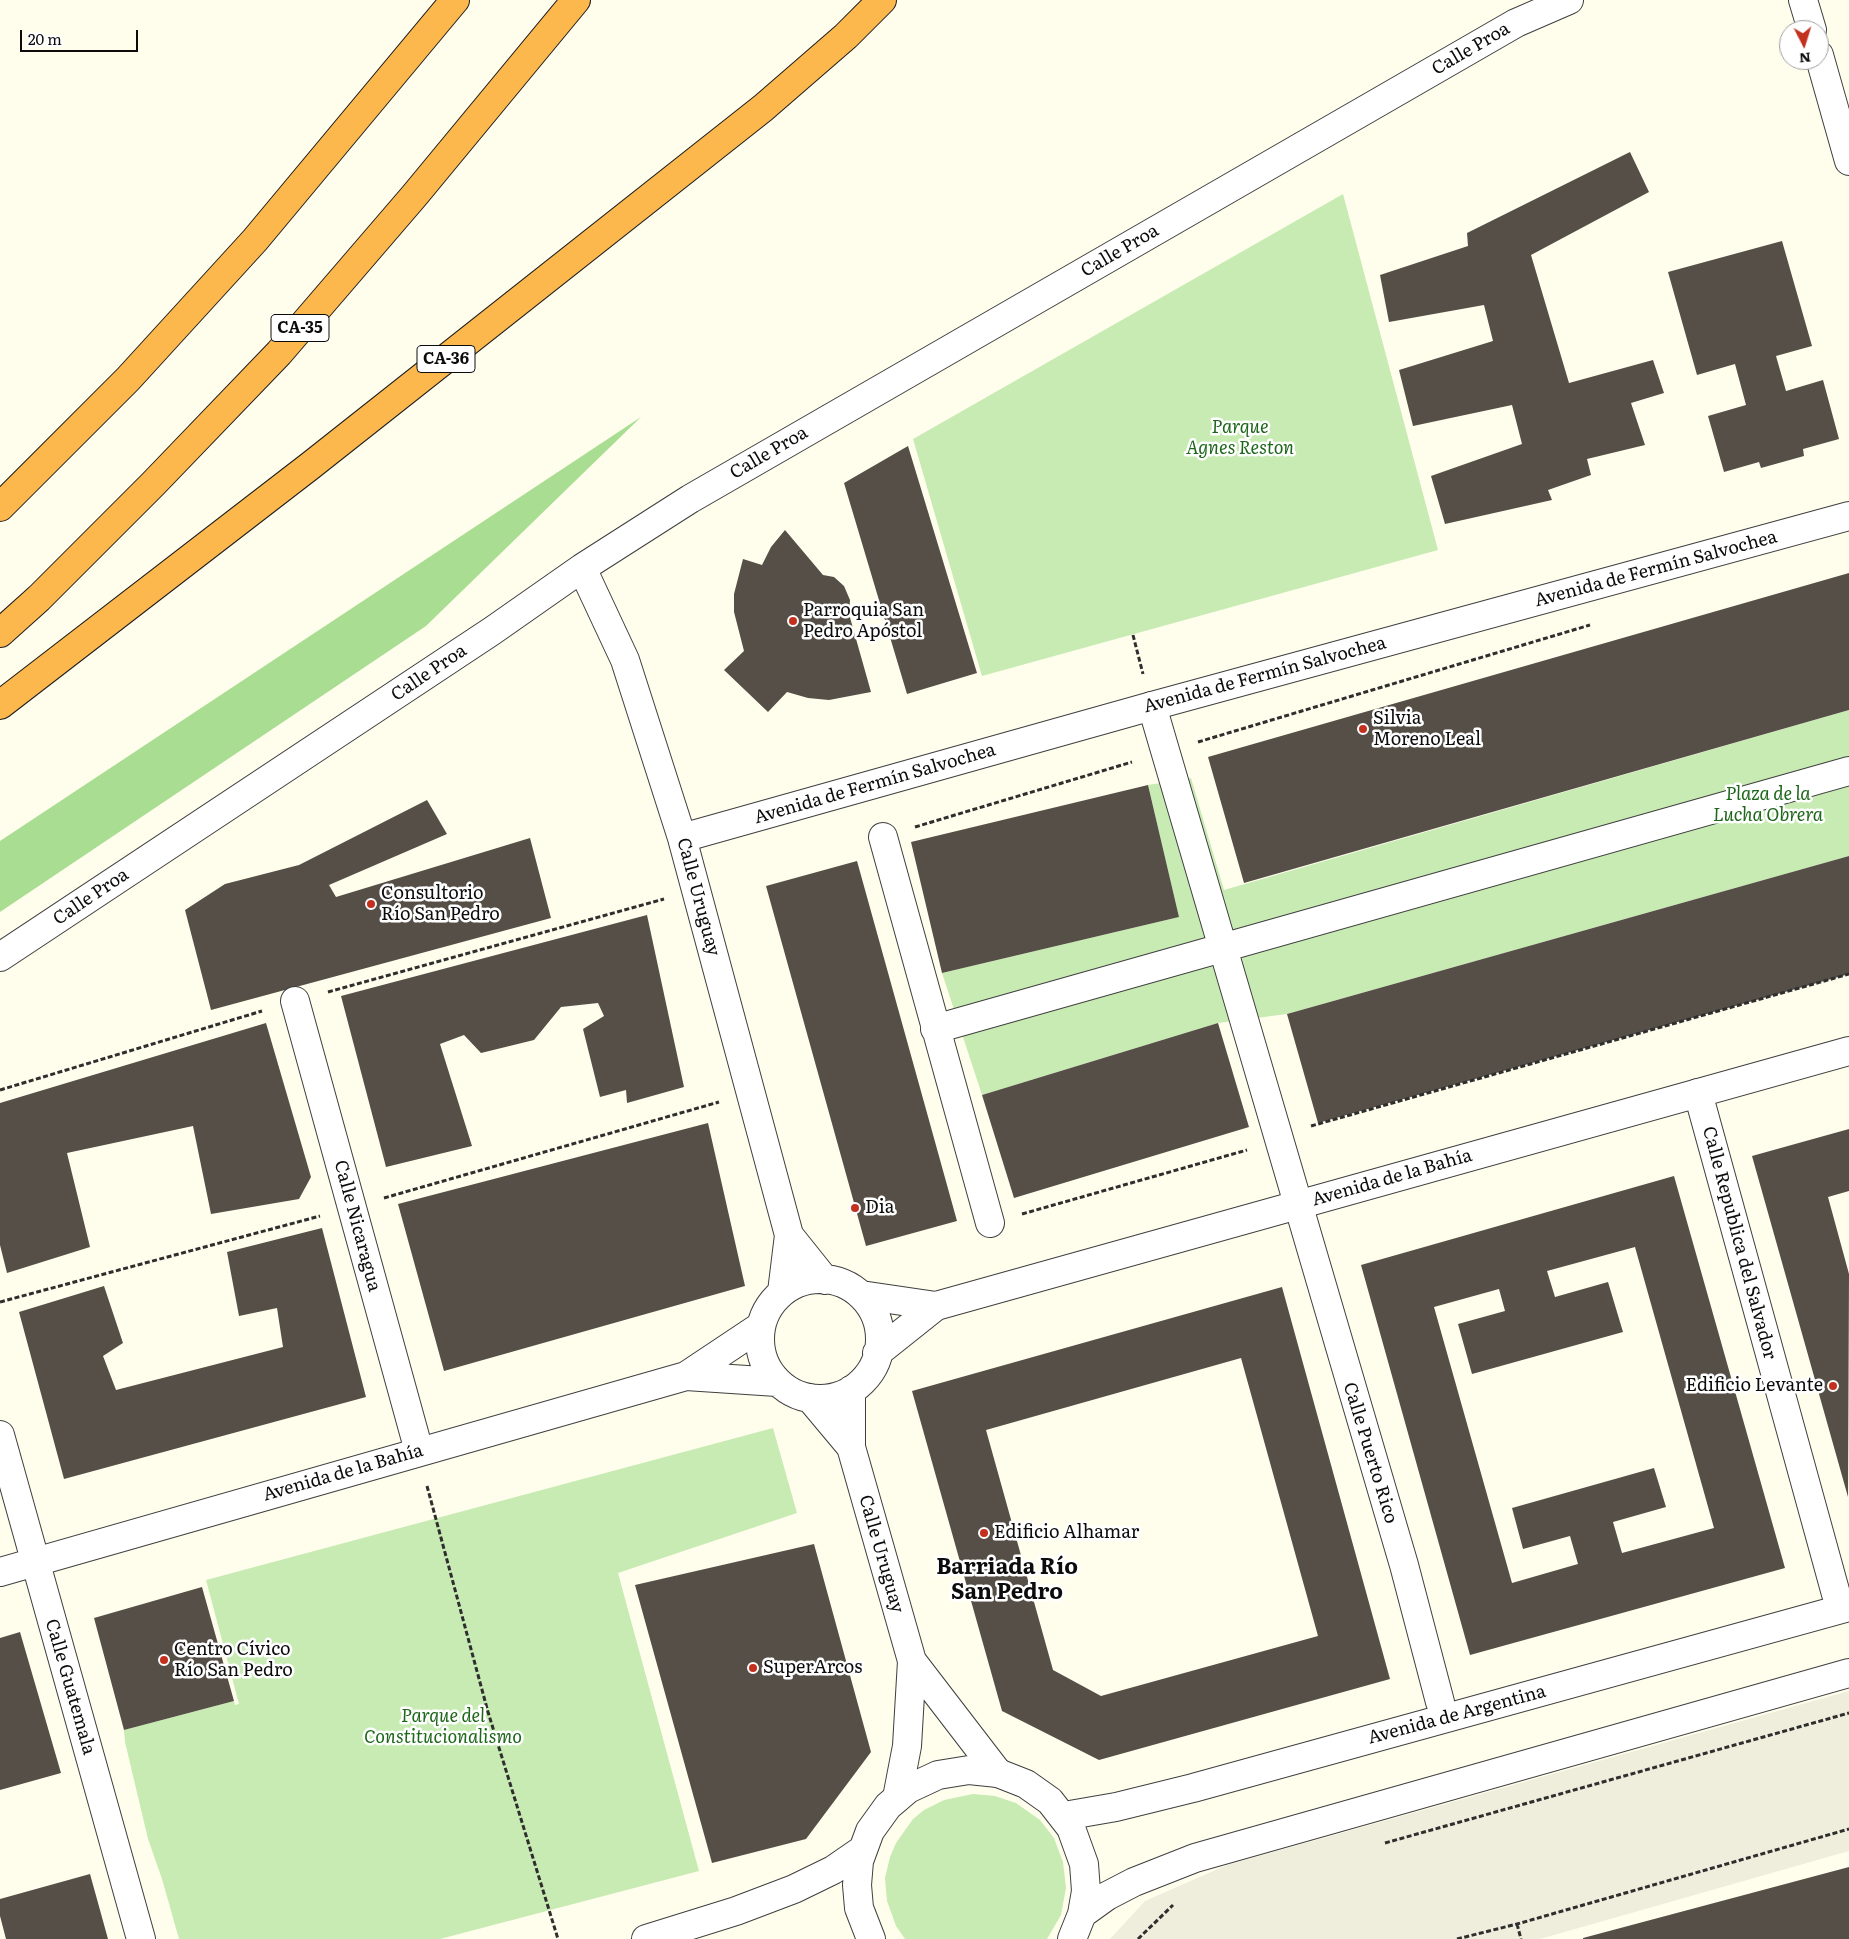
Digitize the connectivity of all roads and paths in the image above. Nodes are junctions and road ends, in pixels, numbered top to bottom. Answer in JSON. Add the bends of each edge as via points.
{"nodes":[{"id":1,"x":455,"y":0,"type":"edge"},
{"id":2,"x":576,"y":0,"type":"edge"},
{"id":3,"x":882,"y":0,"type":"edge"},
{"id":4,"x":1569,"y":0,"type":"edge"},
{"id":5,"x":1803,"y":0,"type":"edge"},
{"id":6,"x":1809,"y":20,"type":"edge"},
{"id":7,"x":1823,"y":70,"type":"edge"},
{"id":8,"x":1849,"y":160,"type":"edge"},
{"id":9,"x":0,"y":507,"type":"edge"},
{"id":10,"x":1849,"y":516,"type":"edge"},
{"id":11,"x":582,"y":568,"type":"junction"},
{"id":12,"x":1593,"y":624,"type":"dead end"},
{"id":13,"x":0,"y":633,"type":"edge"},
{"id":14,"x":0,"y":705,"type":"edge"},
{"id":15,"x":1152,"y":706,"type":"junction"},
{"id":16,"x":1166,"y":752,"type":"junction"},
{"id":17,"x":1849,"y":771,"type":"edge"},
{"id":18,"x":883,"y":837,"type":"joint"},
{"id":19,"x":682,"y":838,"type":"junction"},
{"id":20,"x":696,"y":890,"type":"junction"},
{"id":21,"x":1223,"y":948,"type":"junction"},
{"id":22,"x":0,"y":957,"type":"edge"},
{"id":23,"x":1849,"y":974,"type":"edge"},
{"id":24,"x":295,"y":1001,"type":"junction"},
{"id":25,"x":935,"y":1029,"type":"junction"},
{"id":26,"x":1849,"y":1051,"type":"edge"},
{"id":27,"x":0,"y":1090,"type":"edge"},
{"id":28,"x":1698,"y":1093,"type":"junction"},
{"id":29,"x":1279,"y":1141,"type":"junction"},
{"id":30,"x":1297,"y":1205,"type":"junction"},
{"id":31,"x":990,"y":1223,"type":"joint"},
{"id":32,"x":789,"y":1235,"type":"junction"},
{"id":33,"x":825,"y":1280,"type":"junction"},
{"id":34,"x":782,"y":1292,"type":"junction"},
{"id":35,"x":861,"y":1295,"type":"junction"},
{"id":36,"x":936,"y":1306,"type":"junction"},
{"id":37,"x":761,"y":1326,"type":"junction"},
{"id":38,"x":877,"y":1353,"type":"junction"},
{"id":39,"x":686,"y":1376,"type":"junction"},
{"id":40,"x":777,"y":1382,"type":"junction"},
{"id":41,"x":851,"y":1390,"type":"junction"},
{"id":42,"x":810,"y":1398,"type":"junction"},
{"id":43,"x":0,"y":1435,"type":"edge"},
{"id":44,"x":851,"y":1447,"type":"junction"},
{"id":45,"x":419,"y":1451,"type":"junction"},
{"id":46,"x":435,"y":1519,"type":"dead end"},
{"id":47,"x":35,"y":1562,"type":"junction"},
{"id":48,"x":0,"y":1572,"type":"edge"},
{"id":49,"x":1842,"y":1600,"type":"edge"},
{"id":50,"x":912,"y":1661,"type":"junction"},
{"id":51,"x":1849,"y":1673,"type":"edge"},
{"id":52,"x":1440,"y":1702,"type":"dead end"},
{"id":53,"x":1849,"y":1713,"type":"edge"},
{"id":54,"x":998,"y":1773,"type":"junction"},
{"id":55,"x":897,"y":1798,"type":"junction"},
{"id":56,"x":1064,"y":1816,"type":"junction"},
{"id":57,"x":1849,"y":1829,"type":"edge"},
{"id":58,"x":1380,"y":1844,"type":"dead end"},
{"id":59,"x":862,"y":1850,"type":"junction"},
{"id":60,"x":1178,"y":1900,"type":"dead end"},
{"id":61,"x":1082,"y":1914,"type":"junction"},
{"id":62,"x":1517,"y":1924,"type":"junction"},
{"id":63,"x":141,"y":1939,"type":"edge"},
{"id":64,"x":558,"y":1939,"type":"edge"},
{"id":65,"x":646,"y":1939,"type":"edge"},
{"id":66,"x":871,"y":1939,"type":"edge"},
{"id":67,"x":1072,"y":1939,"type":"edge"},
{"id":68,"x":1138,"y":1939,"type":"edge"},
{"id":69,"x":1457,"y":1939,"type":"edge"},
{"id":70,"x":1521,"y":1939,"type":"edge"}],
"edges":[{"from":1,"to":9,"type":"highway","via":[[255,240],[128,379]]},
{"from":2,"to":13,"type":"highway","number":"CA-35","via":[[414,196],[279,352],[153,484]]},
{"from":3,"to":14,"type":"highway","number":"CA-36","via":[[846,36],[756,114],[310,466]]},
{"from":4,"to":11,"type":"street","name":"Calle Proa","via":[[1508,28],[690,499]]},
{"from":5,"to":6,"type":"street"},
{"from":7,"to":8,"type":"street"},
{"from":10,"to":15,"type":"street","name":"Avenida de Fermín Salvochea"},
{"from":11,"to":19,"type":"street","name":"Calle Uruguay","via":[[625,660]]},
{"from":11,"to":22,"type":"street","name":"Calle Proa"},
{"from":12,"to":16,"type":"path"},
{"from":15,"to":16,"type":"street","name":"Calle Puerto Rico"},
{"from":15,"to":19,"type":"street","name":"Avenida de Fermín Salvochea"},
{"from":16,"to":18,"type":"path"},
{"from":16,"to":21,"type":"street","name":"Calle Puerto Rico"},
{"from":17,"to":21,"type":"street"},
{"from":18,"to":25,"type":"street"},
{"from":19,"to":20,"type":"street","name":"Calle Uruguay"},
{"from":20,"to":24,"type":"path"},
{"from":20,"to":32,"type":"street","name":"Calle Uruguay"},
{"from":21,"to":25,"type":"street"},
{"from":21,"to":29,"type":"street","name":"Calle Puerto Rico"},
{"from":23,"to":29,"type":"path","via":[[1318,1123]]},
{"from":24,"to":27,"type":"path"},
{"from":24,"to":45,"type":"street","name":"Calle Nicaragua"},
{"from":25,"to":31,"type":"street"},
{"from":26,"to":28,"type":"street","name":"Avenida de la Bahía"},
{"from":28,"to":30,"type":"street","name":"Avenida de la Bahía"},
{"from":28,"to":49,"type":"street","name":"Calle Republica del Salvador"},
{"from":29,"to":30,"type":"street","name":"Calle Puerto Rico"},
{"from":29,"to":31,"type":"path"},
{"from":30,"to":36,"type":"street","name":"Avenida de la Bahía"},
{"from":30,"to":52,"type":"street","name":"Calle Puerto Rico","via":[[1404,1565]]},
{"from":32,"to":33,"type":"street","name":"Calle Uruguay"},
{"from":32,"to":34,"type":"street","name":"Calle Uruguay"},
{"from":33,"to":34,"type":"street","via":[[795,1284]]},
{"from":33,"to":35,"type":"street","via":[[844,1284]]},
{"from":34,"to":37,"type":"street","via":[[768,1307]]},
{"from":35,"to":36,"type":"street","name":"Avenida de la Bahía"},
{"from":35,"to":38,"type":"street","via":[[874,1312],[880,1332]]},
{"from":36,"to":38,"type":"street","name":"Avenida de la Bahía"},
{"from":37,"to":39,"type":"street","name":"Avenida de la Bahía"},
{"from":37,"to":40,"type":"street","via":[[760,1348],[767,1368]]},
{"from":38,"to":41,"type":"street","via":[[866,1378]]},
{"from":39,"to":40,"type":"street","name":"Avenida de la Bahía"},
{"from":39,"to":45,"type":"street","name":"Avenida de la Bahía"},
{"from":40,"to":42,"type":"street","via":[[794,1394]]},
{"from":41,"to":42,"type":"street","via":[[831,1398]]},
{"from":41,"to":44,"type":"street","name":"Calle Uruguay"},
{"from":42,"to":44,"type":"street","name":"Calle Uruguay"},
{"from":43,"to":47,"type":"street","name":"Calle Guatemala"},
{"from":44,"to":50,"type":"street","name":"Calle Uruguay"},
{"from":45,"to":47,"type":"street","name":"Avenida de la Bahía"},
{"from":46,"to":64,"type":"path","via":[[488,1712]]},
{"from":47,"to":48,"type":"street","name":"Avenida de la Bahía"},
{"from":47,"to":63,"type":"street","name":"Calle Guatemala"},
{"from":49,"to":56,"type":"street","name":"Avenida de Argentina","via":[[1193,1788]]},
{"from":50,"to":54,"type":"street"},
{"from":50,"to":55,"type":"street","via":[[907,1746]]},
{"from":51,"to":61,"type":"street","via":[[1195,1858],[1134,1882]]},
{"from":53,"to":58,"type":"path"},
{"from":54,"to":55,"type":"street","via":[[950,1772],[927,1779]]},
{"from":54,"to":56,"type":"street","via":[[1034,1789]]},
{"from":55,"to":59,"type":"street","via":[[877,1820]]},
{"from":56,"to":61,"type":"street","via":[[1077,1840],[1084,1864],[1086,1891]]},
{"from":57,"to":62,"type":"path"},
{"from":59,"to":65,"type":"street","via":[[833,1870],[794,1889]]},
{"from":59,"to":66,"type":"street","via":[[857,1893],[862,1919]]},
{"from":60,"to":68,"type":"path"},
{"from":61,"to":67,"type":"street"},
{"from":62,"to":69,"type":"path"},
{"from":62,"to":70,"type":"path"}]}
